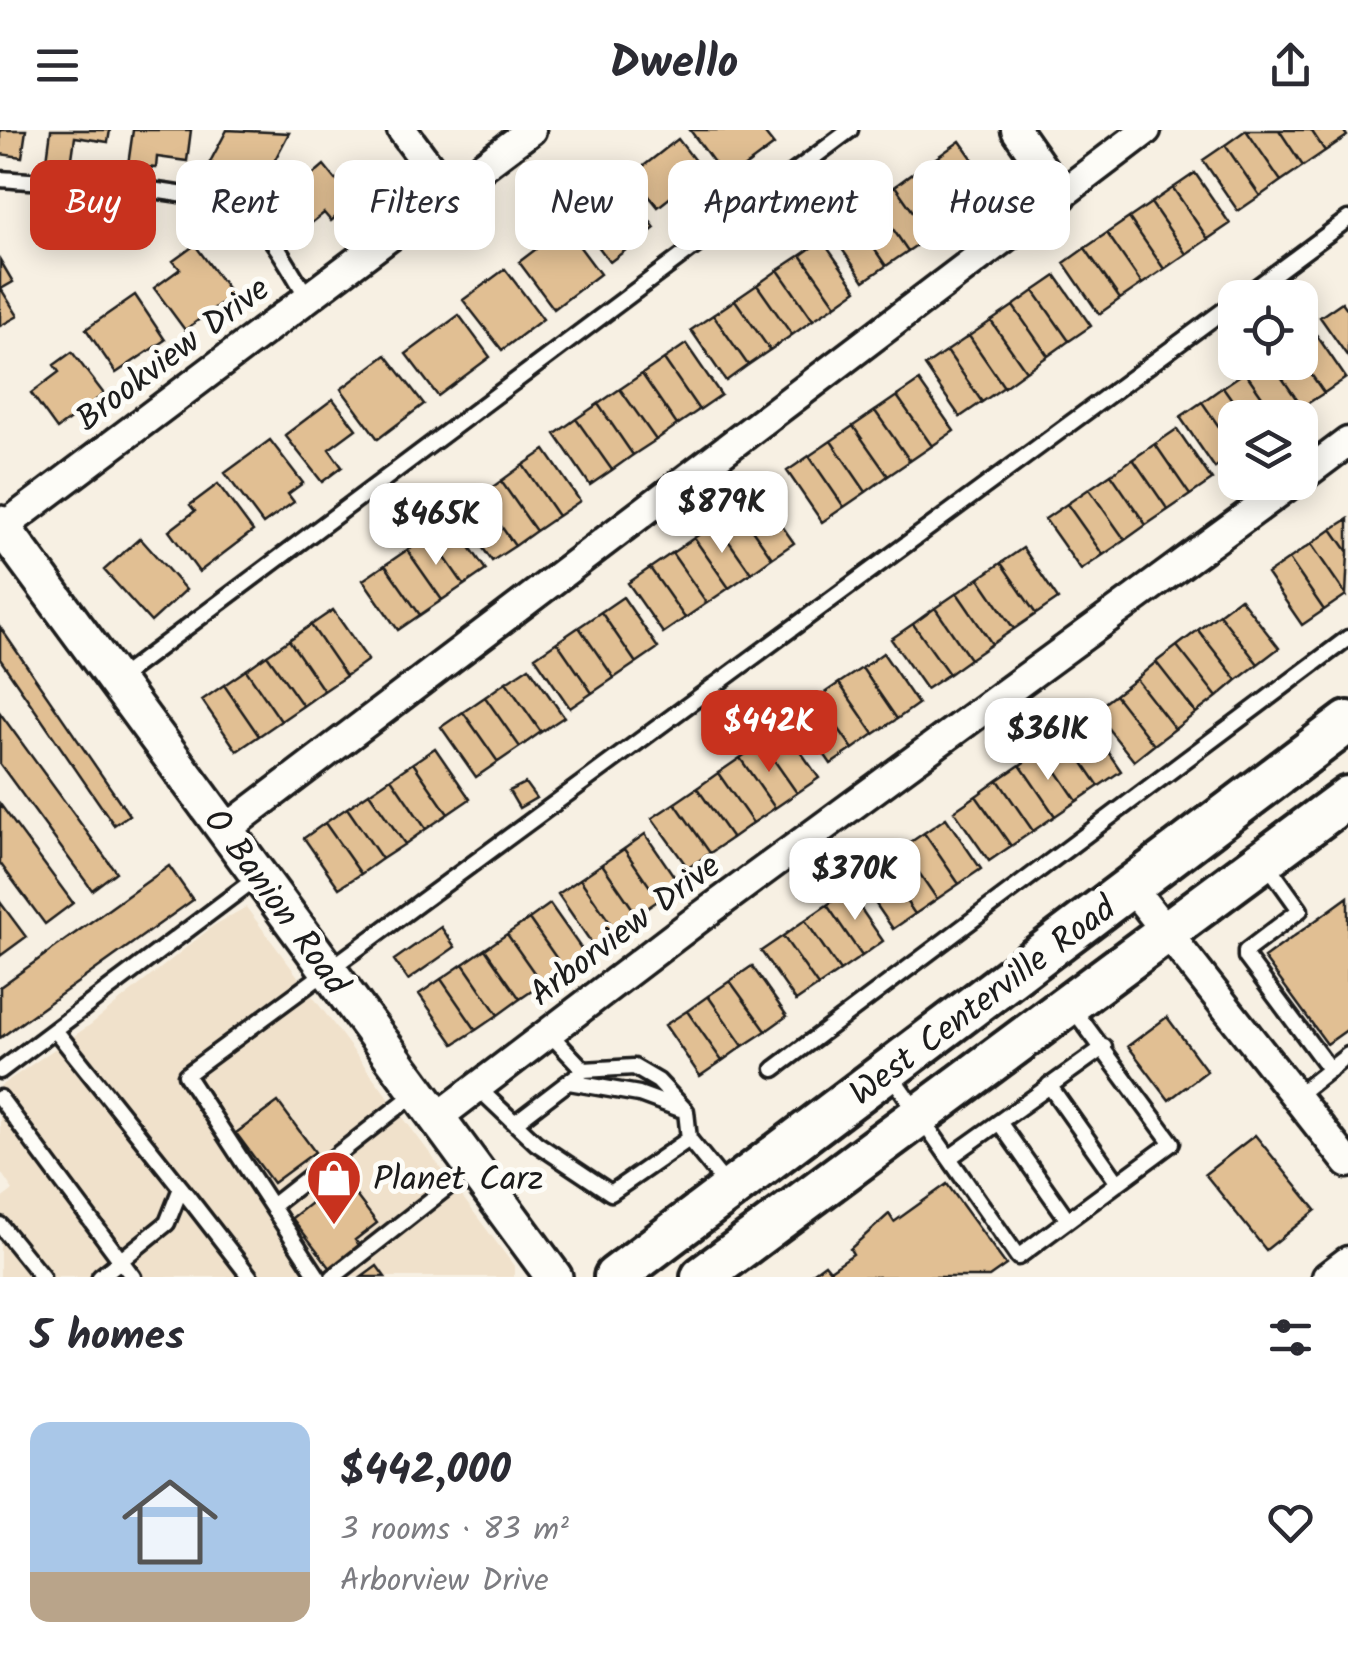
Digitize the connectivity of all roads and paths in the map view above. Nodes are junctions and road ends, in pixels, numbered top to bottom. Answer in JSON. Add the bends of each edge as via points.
{"nodes":[{"id":1,"x":402,"y":130,"type":"edge"},
{"id":2,"x":531,"y":130,"type":"edge"},
{"id":3,"x":850,"y":130,"type":"edge"},
{"id":4,"x":1016,"y":130,"type":"edge"},
{"id":5,"x":1146,"y":130,"type":"edge"},
{"id":6,"x":424,"y":160,"type":"edge"},
{"id":7,"x":491,"y":160,"type":"edge"},
{"id":8,"x":1037,"y":160,"type":"edge"},
{"id":9,"x":0,"y":179,"type":"edge"},
{"id":10,"x":1070,"y":190,"type":"edge"},
{"id":11,"x":1348,"y":219,"type":"edge"},
{"id":12,"x":371,"y":250,"type":"edge"},
{"id":13,"x":989,"y":250,"type":"edge"},
{"id":14,"x":1266,"y":280,"type":"edge"},
{"id":15,"x":308,"y":298,"type":"junction"},
{"id":16,"x":1218,"y":315,"type":"edge"},
{"id":17,"x":1348,"y":442,"type":"edge"},
{"id":18,"x":1318,"y":464,"type":"edge"},
{"id":19,"x":1269,"y":500,"type":"edge"},
{"id":20,"x":1,"y":526,"type":"edge"},
{"id":21,"x":1348,"y":638,"type":"edge"},
{"id":22,"x":115,"y":681,"type":"junction"},
{"id":23,"x":1348,"y":722,"type":"edge"},
{"id":24,"x":1340,"y":809,"type":"edge"},
{"id":25,"x":225,"y":830,"type":"junction"},
{"id":26,"x":1264,"y":861,"type":"junction"},
{"id":27,"x":259,"y":876,"type":"junction"},
{"id":28,"x":1132,"y":888,"type":"junction"},
{"id":29,"x":1166,"y":935,"type":"junction"},
{"id":30,"x":328,"y":970,"type":"junction"},
{"id":31,"x":1071,"y":1006,"type":"junction"},
{"id":32,"x":55,"y":1030,"type":"junction"},
{"id":33,"x":549,"y":1033,"type":"junction"},
{"id":34,"x":1104,"y":1047,"type":"junction"},
{"id":35,"x":1346,"y":1060,"type":"edge"},
{"id":36,"x":774,"y":1069,"type":"dead end"},
{"id":37,"x":584,"y":1070,"type":"junction"},
{"id":38,"x":1330,"y":1070,"type":"junction"},
{"id":39,"x":0,"y":1071,"type":"edge"},
{"id":40,"x":888,"y":1071,"type":"junction"},
{"id":41,"x":568,"y":1082,"type":"junction"},
{"id":42,"x":1050,"y":1085,"type":"junction"},
{"id":43,"x":478,"y":1089,"type":"junction"},
{"id":44,"x":1294,"y":1097,"type":"junction"},
{"id":45,"x":0,"y":1098,"type":"edge"},
{"id":46,"x":428,"y":1105,"type":"junction"},
{"id":47,"x":686,"y":1110,"type":"junction"},
{"id":48,"x":922,"y":1115,"type":"junction"},
{"id":49,"x":516,"y":1122,"type":"junction"},
{"id":50,"x":999,"y":1122,"type":"junction"},
{"id":51,"x":688,"y":1140,"type":"junction"},
{"id":52,"x":949,"y":1158,"type":"junction"},
{"id":53,"x":1348,"y":1163,"type":"edge"},
{"id":54,"x":473,"y":1167,"type":"junction"},
{"id":55,"x":1118,"y":1182,"type":"junction"},
{"id":56,"x":181,"y":1188,"type":"junction"},
{"id":57,"x":730,"y":1190,"type":"junction"},
{"id":58,"x":272,"y":1206,"type":"junction"},
{"id":59,"x":1068,"y":1220,"type":"junction"},
{"id":60,"x":0,"y":1225,"type":"edge"},
{"id":61,"x":1348,"y":1261,"type":"edge"},
{"id":62,"x":121,"y":1263,"type":"junction"},
{"id":63,"x":42,"y":1277,"type":"edge"},
{"id":64,"x":100,"y":1277,"type":"edge"},
{"id":65,"x":132,"y":1277,"type":"edge"},
{"id":66,"x":250,"y":1277,"type":"edge"},
{"id":67,"x":318,"y":1277,"type":"edge"},
{"id":68,"x":334,"y":1277,"type":"edge"},
{"id":69,"x":554,"y":1277,"type":"edge"},
{"id":70,"x":615,"y":1277,"type":"edge"},
{"id":71,"x":702,"y":1277,"type":"edge"},
{"id":72,"x":1326,"y":1277,"type":"edge"}],
"edges":[{"from":1,"to":6,"type":"street"},
{"from":2,"to":7,"type":"street","name":"Brookview Drive"},
{"from":3,"to":22,"type":"lane"},
{"from":4,"to":8,"type":"street"},
{"from":5,"to":10,"type":"street"},
{"from":9,"to":15,"type":"lane","via":[[230,205],[253,219]]},
{"from":11,"to":14,"type":"lane"},
{"from":12,"to":15,"type":"street","name":"Brookview Drive"},
{"from":13,"to":25,"type":"street"},
{"from":15,"to":20,"type":"street","name":"Brookview Drive"},
{"from":16,"to":30,"type":"lane"},
{"from":17,"to":18,"type":"street"},
{"from":19,"to":33,"type":"street","name":"Arborview Drive"},
{"from":20,"to":22,"type":"street","name":"O Banion Road"},
{"from":21,"to":36,"type":"lane"},
{"from":22,"to":25,"type":"street","name":"O Banion Road"},
{"from":23,"to":28,"type":"main road","name":"West Centerville Road"},
{"from":24,"to":26,"type":"main road","name":"West Centerville Road"},
{"from":25,"to":27,"type":"street","name":"O Banion Road"},
{"from":26,"to":29,"type":"main road","name":"West Centerville Road"},
{"from":26,"to":38,"type":"lane","via":[[1300,910],[1246,957]]},
{"from":27,"to":30,"type":"street","name":"O Banion Road"},
{"from":27,"to":32,"type":"lane"},
{"from":28,"to":29,"type":"street"},
{"from":28,"to":40,"type":"main road","name":"West Centerville Road"},
{"from":29,"to":31,"type":"main road","name":"West Centerville Road"},
{"from":29,"to":44,"type":"street"},
{"from":30,"to":46,"type":"street","name":"O Banion Road"},
{"from":30,"to":58,"type":"lane","via":[[186,1075]]},
{"from":31,"to":34,"type":"lane"},
{"from":31,"to":48,"type":"main road","name":"West Centerville Road"},
{"from":32,"to":39,"type":"lane"},
{"from":32,"to":56,"type":"lane"},
{"from":33,"to":37,"type":"lane"},
{"from":33,"to":43,"type":"street","name":"Arborview Drive"},
{"from":34,"to":42,"type":"lane"},
{"from":34,"to":55,"type":"lane","via":[[1172,1143]]},
{"from":35,"to":38,"type":"lane"},
{"from":37,"to":41,"type":"lane"},
{"from":37,"to":47,"type":"lane","via":[[634,1067],[658,1080]]},
{"from":38,"to":44,"type":"lane"},
{"from":40,"to":48,"type":"lane"},
{"from":40,"to":57,"type":"main road","name":"West Centerville Road"},
{"from":41,"to":47,"type":"lane"},
{"from":41,"to":49,"type":"lane"},
{"from":42,"to":50,"type":"lane"},
{"from":42,"to":55,"type":"lane"},
{"from":43,"to":46,"type":"street","name":"Arborview Drive"},
{"from":43,"to":49,"type":"lane"},
{"from":44,"to":53,"type":"street"},
{"from":45,"to":62,"type":"lane"},
{"from":46,"to":54,"type":"street","name":"O Banion Road"},
{"from":46,"to":58,"type":"lane"},
{"from":47,"to":51,"type":"lane"},
{"from":48,"to":52,"type":"lane"},
{"from":48,"to":71,"type":"main road","name":"West Centerville Road"},
{"from":49,"to":51,"type":"lane","via":[[536,1143],[611,1192]]},
{"from":50,"to":52,"type":"lane"},
{"from":50,"to":59,"type":"lane"},
{"from":51,"to":57,"type":"lane"},
{"from":52,"to":59,"type":"lane","via":[[1018,1257]]},
{"from":54,"to":68,"type":"lane"},
{"from":54,"to":69,"type":"street","name":"O Banion Road"},
{"from":55,"to":59,"type":"lane"},
{"from":56,"to":62,"type":"lane","via":[[167,1223]]},
{"from":56,"to":66,"type":"lane"},
{"from":57,"to":70,"type":"main road","name":"West Centerville Road"},
{"from":58,"to":67,"type":"lane"},
{"from":60,"to":63,"type":"lane"},
{"from":61,"to":72,"type":"street"},
{"from":62,"to":64,"type":"lane"},
{"from":62,"to":65,"type":"lane"}]}
